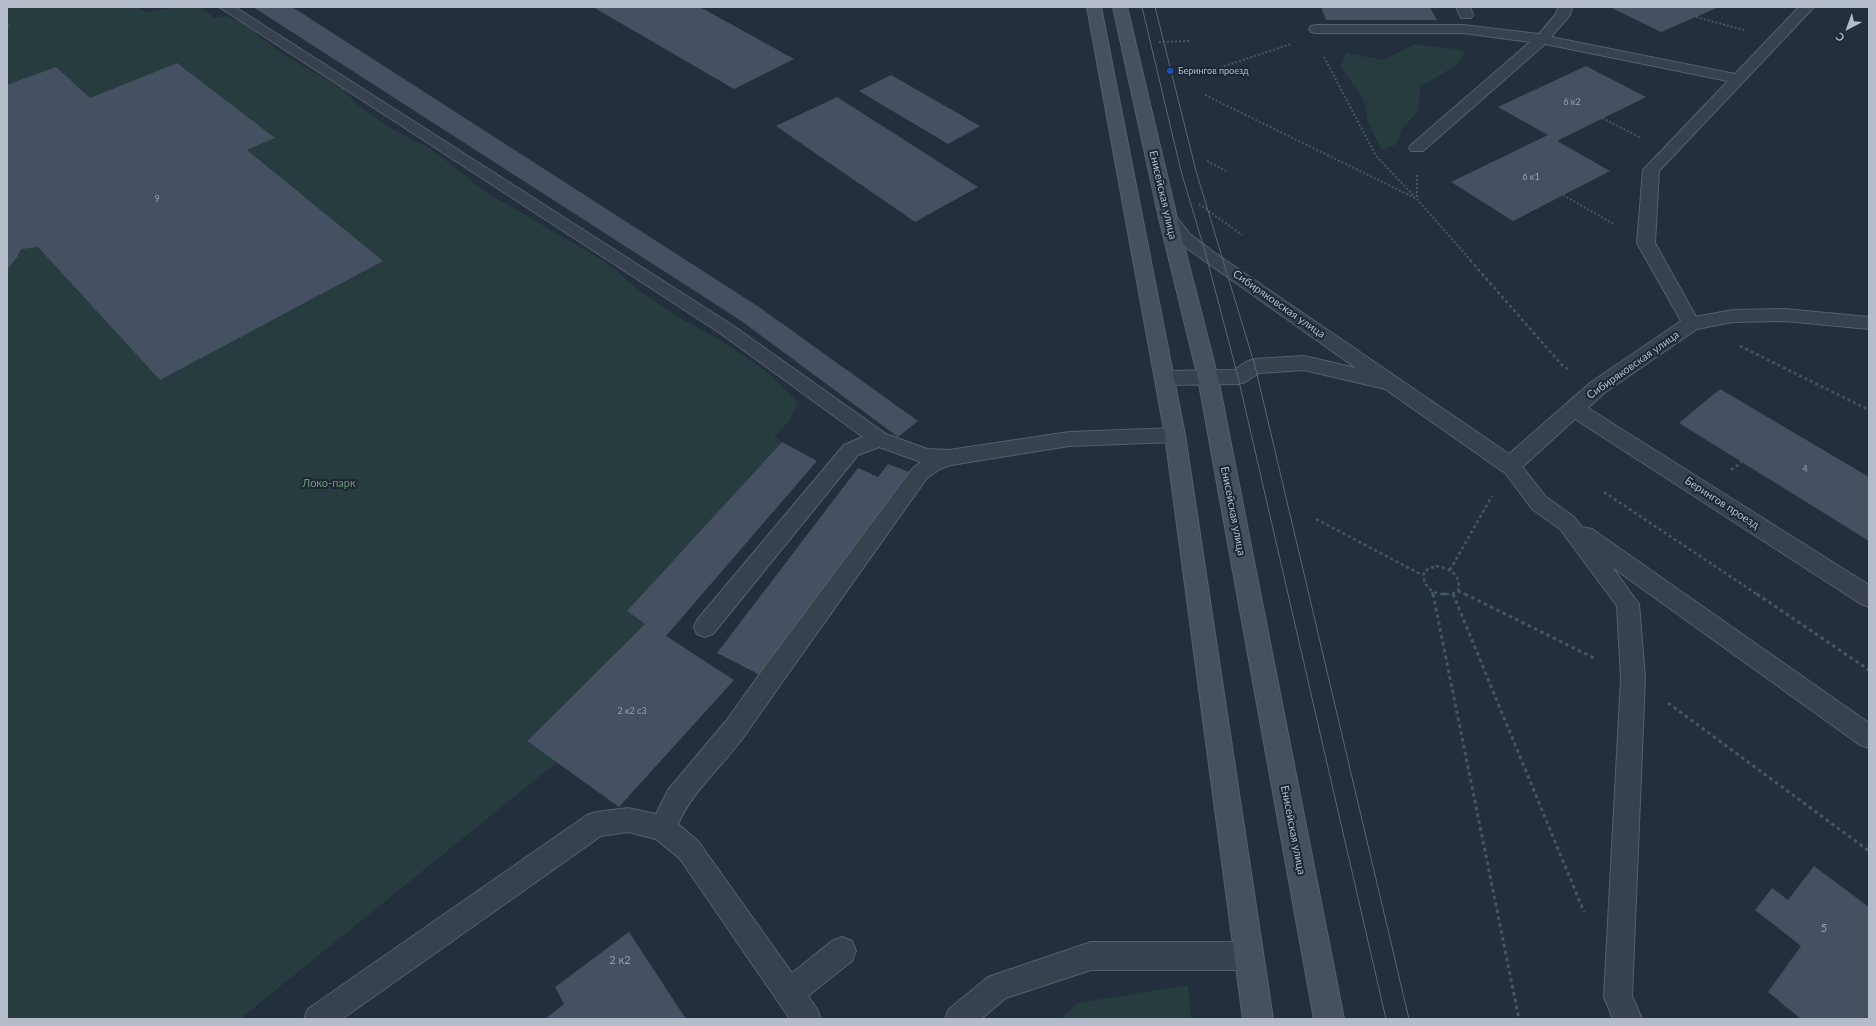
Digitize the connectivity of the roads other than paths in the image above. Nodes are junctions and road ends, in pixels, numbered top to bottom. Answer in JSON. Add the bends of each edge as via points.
{"nodes":[{"id":1,"x":226,"y":7,"type":"edge"},
{"id":2,"x":1094,"y":7,"type":"edge"},
{"id":3,"x":1120,"y":7,"type":"edge"},
{"id":4,"x":1565,"y":7,"type":"edge"},
{"id":5,"x":1806,"y":7,"type":"edge"},
{"id":6,"x":1314,"y":33,"type":"road end"},
{"id":7,"x":1542,"y":39,"type":"junction"},
{"id":8,"x":1738,"y":79,"type":"junction"},
{"id":9,"x":1417,"y":148,"type":"road end"},
{"id":10,"x":1168,"y":218,"type":"junction"},
{"id":11,"x":1869,"y":323,"type":"edge"},
{"id":12,"x":1691,"y":324,"type":"junction"},
{"id":13,"x":1165,"y":378,"type":"junction"},
{"id":14,"x":1208,"y":378,"type":"junction"},
{"id":15,"x":1395,"y":384,"type":"junction"},
{"id":16,"x":1574,"y":409,"type":"junction"},
{"id":17,"x":1175,"y":434,"type":"junction"},
{"id":18,"x":879,"y":439,"type":"junction"},
{"id":19,"x":949,"y":458,"type":"junction"},
{"id":20,"x":1510,"y":465,"type":"junction"},
{"id":21,"x":1567,"y":523,"type":"junction"},
{"id":22,"x":1869,"y":597,"type":"edge"},
{"id":23,"x":705,"y":627,"type":"dead end"},
{"id":24,"x":1869,"y":737,"type":"edge"},
{"id":25,"x":663,"y":828,"type":"junction"},
{"id":26,"x":842,"y":950,"type":"dead end"},
{"id":27,"x":1249,"y":956,"type":"junction"},
{"id":28,"x":789,"y":993,"type":"junction"},
{"id":29,"x":318,"y":1019,"type":"edge"},
{"id":30,"x":807,"y":1019,"type":"edge"},
{"id":31,"x":960,"y":1019,"type":"edge"},
{"id":32,"x":1258,"y":1019,"type":"edge"},
{"id":33,"x":1328,"y":1019,"type":"edge"},
{"id":34,"x":1628,"y":1019,"type":"edge"}],
"edges":[{"from":1,"to":18,"type":"lane","via":[[726,329]]},
{"from":2,"to":13,"type":"main road"},
{"from":3,"to":10,"type":"main road","name":"Енисейская улица"},
{"from":4,"to":7,"type":"lane","via":[[1563,15]]},
{"from":5,"to":8,"type":"lane"},
{"from":6,"to":7,"type":"lane","via":[[1463,29]]},
{"from":7,"to":8,"type":"lane"},
{"from":7,"to":9,"type":"lane"},
{"from":8,"to":12,"type":"lane","via":[[1651,170],[1646,243]]},
{"from":10,"to":14,"type":"main road","name":"Енисейская улица"},
{"from":10,"to":15,"type":"street","name":"Сибиряковская улица","via":[[1184,238],[1206,255]]},
{"from":11,"to":12,"type":"street","name":"Сибиряковская улица","via":[[1785,315],[1733,316]]},
{"from":12,"to":16,"type":"street","name":"Сибиряковская улица","via":[[1597,388]]},
{"from":13,"to":14,"type":"street"},
{"from":13,"to":17,"type":"main road"},
{"from":14,"to":15,"type":"street","name":"Сибиряковская улица","via":[[1238,376],[1255,366],[1304,363]]},
{"from":14,"to":33,"type":"main road","name":"Енисейская улица"},
{"from":15,"to":20,"type":"street","name":"Сибиряковская улица"},
{"from":16,"to":20,"type":"street","name":"Сибиряковская улица"},
{"from":16,"to":22,"type":"street","name":"Берингов проезд"},
{"from":17,"to":19,"type":"lane","via":[[1069,439]]},
{"from":17,"to":27,"type":"main road"},
{"from":18,"to":19,"type":"lane","via":[[926,456]]},
{"from":18,"to":23,"type":"lane","via":[[851,450]]},
{"from":19,"to":25,"type":"lane","via":[[920,472],[735,729],[677,798]]},
{"from":20,"to":21,"type":"lane","via":[[1540,503]]},
{"from":21,"to":24,"type":"lane"},
{"from":21,"to":34,"type":"lane","via":[[1628,604],[1633,678],[1618,997]]},
{"from":25,"to":28,"type":"lane","via":[[689,850]]},
{"from":25,"to":29,"type":"lane","via":[[628,820],[596,824]]},
{"from":26,"to":28,"type":"lane"},
{"from":27,"to":31,"type":"lane","via":[[1091,956],[998,986]]},
{"from":27,"to":32,"type":"main road"},
{"from":28,"to":30,"type":"lane"}]}
